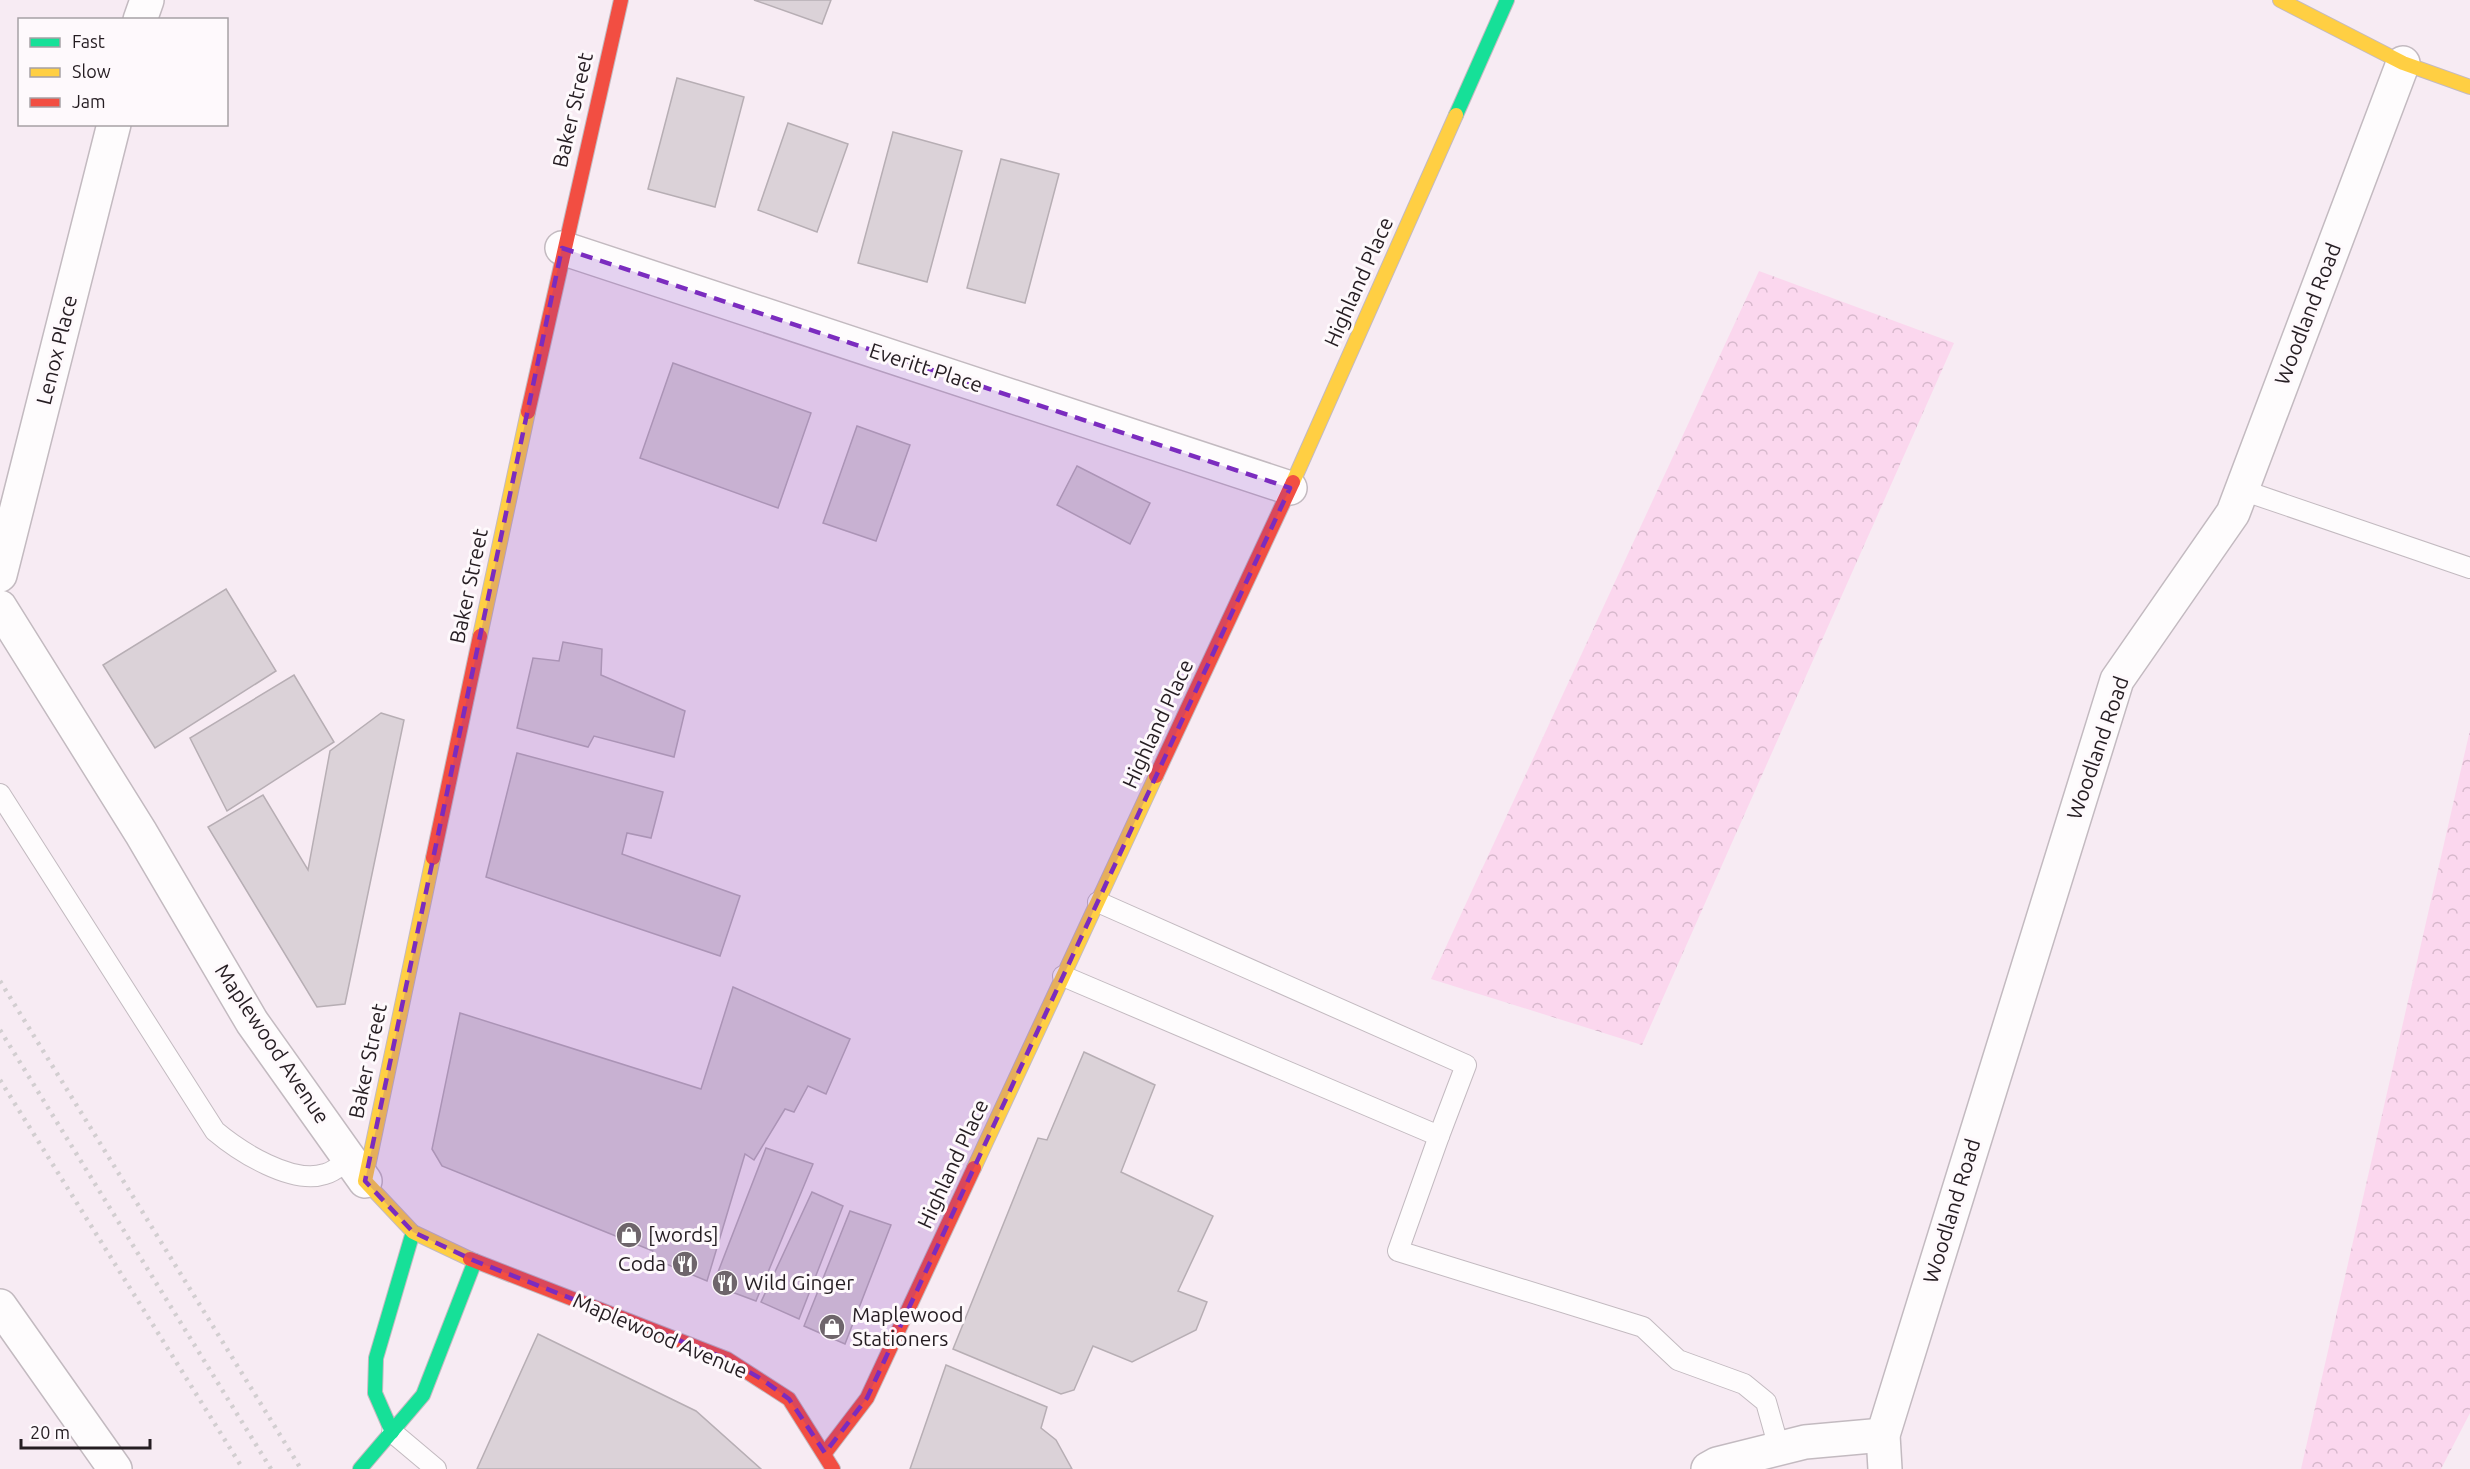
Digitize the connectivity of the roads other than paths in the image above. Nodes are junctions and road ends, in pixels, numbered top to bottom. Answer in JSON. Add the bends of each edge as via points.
{"nodes":[{"id":1,"x":147,"y":0,"type":"edge"},
{"id":2,"x":621,"y":0,"type":"edge"},
{"id":3,"x":1508,"y":0,"type":"edge"},
{"id":4,"x":2280,"y":0,"type":"edge"},
{"id":5,"x":141,"y":18,"type":"edge"},
{"id":6,"x":2403,"y":63,"type":"junction"},
{"id":7,"x":2470,"y":87,"type":"edge"},
{"id":8,"x":113,"y":126,"type":"edge"},
{"id":9,"x":562,"y":248,"type":"junction"},
{"id":10,"x":1290,"y":488,"type":"junction"},
{"id":11,"x":2242,"y":490,"type":"junction"},
{"id":12,"x":2470,"y":568,"type":"edge"},
{"id":13,"x":0,"y":575,"type":"edge"},
{"id":14,"x":0,"y":607,"type":"edge"},
{"id":15,"x":0,"y":794,"type":"edge"},
{"id":16,"x":1098,"y":902,"type":"junction"},
{"id":17,"x":1064,"y":976,"type":"junction"},
{"id":18,"x":1439,"y":1136,"type":"junction"},
{"id":19,"x":357,"y":1170,"type":"junction"},
{"id":20,"x":413,"y":1232,"type":"junction"},
{"id":21,"x":475,"y":1261,"type":"junction"},
{"id":22,"x":0,"y":1306,"type":"edge"},
{"id":23,"x":392,"y":1432,"type":"junction"},
{"id":24,"x":1883,"y":1435,"type":"junction"},
{"id":25,"x":1779,"y":1448,"type":"junction"},
{"id":26,"x":825,"y":1453,"type":"junction"},
{"id":27,"x":115,"y":1469,"type":"edge"},
{"id":28,"x":360,"y":1469,"type":"edge"},
{"id":29,"x":436,"y":1469,"type":"edge"},
{"id":30,"x":833,"y":1469,"type":"edge"},
{"id":31,"x":1708,"y":1469,"type":"edge"},
{"id":32,"x":1885,"y":1469,"type":"edge"}],
"edges":[{"from":1,"to":5,"type":"street"},
{"from":2,"to":9,"type":"street","name":"Baker Street"},
{"from":3,"to":10,"type":"street","name":"Highland Place"},
{"from":4,"to":6,"type":"street"},
{"from":6,"to":7,"type":"street"},
{"from":6,"to":11,"type":"street","name":"Woodland Road"},
{"from":8,"to":13,"type":"street","name":"Lenox Place"},
{"from":9,"to":10,"type":"street","name":"Everitt Place"},
{"from":9,"to":19,"type":"street","name":"Baker Street"},
{"from":10,"to":16,"type":"street","name":"Highland Place"},
{"from":11,"to":12,"type":"lane"},
{"from":11,"to":24,"type":"street","name":"Woodland Road","via":[[2233,513],[2117,680]]},
{"from":14,"to":19,"type":"street","name":"Maplewood Avenue","via":[[141,833],[252,1022]]},
{"from":15,"to":19,"type":"lane","via":[[215,1131],[239,1151],[286,1172],[310,1177]]},
{"from":16,"to":17,"type":"street","name":"Highland Place"},
{"from":16,"to":18,"type":"lane","via":[[1466,1065]]},
{"from":17,"to":18,"type":"lane"},
{"from":17,"to":26,"type":"street","name":"Highland Place","via":[[867,1398]]},
{"from":18,"to":25,"type":"lane","via":[[1398,1251],[1643,1327],[1678,1360],[1744,1384],[1766,1402]]},
{"from":19,"to":20,"type":"street","name":"Maplewood Avenue"},
{"from":20,"to":21,"type":"street","name":"Maplewood Avenue"},
{"from":20,"to":23,"type":"street","via":[[376,1358],[375,1394]]},
{"from":21,"to":23,"type":"street","via":[[423,1395]]},
{"from":21,"to":26,"type":"street","name":"Maplewood Avenue","via":[[727,1359],[789,1399]]},
{"from":22,"to":27,"type":"street"},
{"from":23,"to":28,"type":"street"},
{"from":23,"to":29,"type":"lane"},
{"from":24,"to":25,"type":"street"},
{"from":24,"to":32,"type":"street","name":"Woodland Road"},
{"from":25,"to":31,"type":"street"},
{"from":26,"to":30,"type":"street","name":"Maplewood Avenue"}]}
